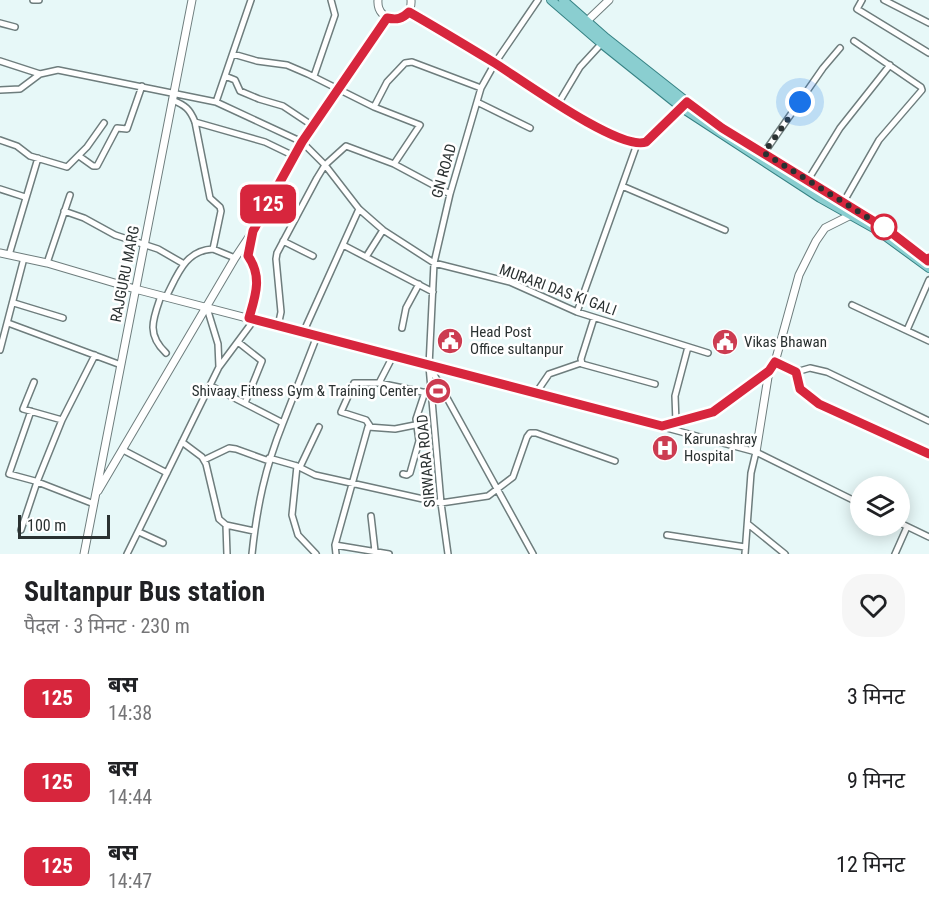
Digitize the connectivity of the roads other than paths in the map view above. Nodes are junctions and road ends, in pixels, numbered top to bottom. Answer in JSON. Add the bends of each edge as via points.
{"nodes":[{"id":1,"x":33,"y":0,"type":"edge"},
{"id":2,"x":39,"y":0,"type":"edge"},
{"id":3,"x":192,"y":0,"type":"edge"},
{"id":4,"x":251,"y":0,"type":"edge"},
{"id":5,"x":331,"y":0,"type":"edge"},
{"id":6,"x":378,"y":0,"type":"edge"},
{"id":7,"x":411,"y":0,"type":"edge"},
{"id":8,"x":538,"y":0,"type":"edge"},
{"id":9,"x":551,"y":0,"type":"edge"},
{"id":10,"x":563,"y":0,"type":"edge"},
{"id":11,"x":609,"y":0,"type":"edge"},
{"id":12,"x":862,"y":0,"type":"edge"},
{"id":13,"x":884,"y":0,"type":"edge"},
{"id":14,"x":409,"y":12,"type":"junction"},
{"id":15,"x":387,"y":18,"type":"junction"},
{"id":16,"x":587,"y":21,"type":"junction"},
{"id":17,"x":0,"y":23,"type":"edge"},
{"id":18,"x":929,"y":23,"type":"edge"},
{"id":19,"x":15,"y":27,"type":"dead end"},
{"id":20,"x":854,"y":40,"type":"dead end"},
{"id":21,"x":604,"y":41,"type":"junction"},
{"id":22,"x":840,"y":48,"type":"dead end"},
{"id":23,"x":929,"y":53,"type":"edge"},
{"id":24,"x":233,"y":54,"type":"junction"},
{"id":25,"x":0,"y":61,"type":"edge"},
{"id":26,"x":495,"y":63,"type":"junction"},
{"id":27,"x":890,"y":65,"type":"junction"},
{"id":28,"x":40,"y":74,"type":"junction"},
{"id":29,"x":225,"y":76,"type":"junction"},
{"id":30,"x":314,"y":76,"type":"junction"},
{"id":31,"x":142,"y":86,"type":"junction"},
{"id":32,"x":481,"y":88,"type":"junction"},
{"id":33,"x":337,"y":89,"type":"junction"},
{"id":34,"x":0,"y":90,"type":"edge"},
{"id":35,"x":922,"y":90,"type":"junction"},
{"id":36,"x":929,"y":95,"type":"edge"},
{"id":37,"x":173,"y":96,"type":"junction"},
{"id":38,"x":216,"y":102,"type":"junction"},
{"id":39,"x":477,"y":102,"type":"junction"},
{"id":40,"x":558,"y":104,"type":"junction"},
{"id":41,"x":684,"y":105,"type":"junction"},
{"id":42,"x":374,"y":107,"type":"junction"},
{"id":43,"x":195,"y":122,"type":"junction"},
{"id":44,"x":104,"y":123,"type":"dead end"},
{"id":45,"x":312,"y":126,"type":"junction"},
{"id":46,"x":530,"y":128,"type":"dead end"},
{"id":47,"x":0,"y":140,"type":"edge"},
{"id":48,"x":302,"y":142,"type":"junction"},
{"id":49,"x":637,"y":144,"type":"junction"},
{"id":50,"x":764,"y":153,"type":"junction"},
{"id":51,"x":79,"y":156,"type":"junction"},
{"id":52,"x":294,"y":156,"type":"junction"},
{"id":53,"x":38,"y":158,"type":"junction"},
{"id":54,"x":394,"y":164,"type":"junction"},
{"id":55,"x":325,"y":165,"type":"junction"},
{"id":56,"x":808,"y":180,"type":"junction"},
{"id":57,"x":621,"y":186,"type":"junction"},
{"id":58,"x":0,"y":189,"type":"edge"},
{"id":59,"x":450,"y":194,"type":"junction"},
{"id":60,"x":70,"y":195,"type":"dead end"},
{"id":61,"x":25,"y":197,"type":"junction"},
{"id":62,"x":843,"y":203,"type":"junction"},
{"id":63,"x":359,"y":209,"type":"junction"},
{"id":64,"x":64,"y":211,"type":"junction"},
{"id":65,"x":851,"y":215,"type":"junction"},
{"id":66,"x":383,"y":230,"type":"junction"},
{"id":67,"x":725,"y":230,"type":"dead end"},
{"id":68,"x":253,"y":231,"type":"junction"},
{"id":69,"x":283,"y":241,"type":"junction"},
{"id":70,"x":144,"y":245,"type":"junction"},
{"id":71,"x":343,"y":245,"type":"junction"},
{"id":72,"x":213,"y":249,"type":"junction"},
{"id":73,"x":0,"y":253,"type":"edge"},
{"id":74,"x":9,"y":255,"type":"junction"},
{"id":75,"x":313,"y":256,"type":"dead end"},
{"id":76,"x":366,"y":257,"type":"junction"},
{"id":77,"x":24,"y":258,"type":"junction"},
{"id":78,"x":235,"y":258,"type":"junction"},
{"id":79,"x":929,"y":262,"type":"edge"},
{"id":80,"x":434,"y":263,"type":"junction"},
{"id":81,"x":47,"y":264,"type":"junction"},
{"id":82,"x":184,"y":264,"type":"junction"},
{"id":83,"x":929,"y":280,"type":"edge"},
{"id":84,"x":419,"y":284,"type":"junction"},
{"id":85,"x":135,"y":289,"type":"junction"},
{"id":86,"x":433,"y":292,"type":"junction"},
{"id":87,"x":164,"y":296,"type":"junction"},
{"id":88,"x":14,"y":303,"type":"junction"},
{"id":89,"x":852,"y":305,"type":"dead end"},
{"id":90,"x":207,"y":308,"type":"junction"},
{"id":91,"x":577,"y":312,"type":"junction"},
{"id":92,"x":63,"y":318,"type":"dead end"},
{"id":93,"x":594,"y":318,"type":"junction"},
{"id":94,"x":251,"y":319,"type":"junction"},
{"id":95,"x":8,"y":323,"type":"junction"},
{"id":96,"x":278,"y":326,"type":"junction"},
{"id":97,"x":402,"y":328,"type":"dead end"},
{"id":98,"x":907,"y":330,"type":"junction"},
{"id":99,"x":303,"y":333,"type":"junction"},
{"id":100,"x":316,"y":336,"type":"junction"},
{"id":101,"x":929,"y":341,"type":"edge"},
{"id":102,"x":238,"y":342,"type":"junction"},
{"id":103,"x":688,"y":347,"type":"junction"},
{"id":104,"x":0,"y":350,"type":"edge"},
{"id":105,"x":166,"y":353,"type":"dead end"},
{"id":106,"x":708,"y":353,"type":"dead end"},
{"id":107,"x":95,"y":355,"type":"junction"},
{"id":108,"x":393,"y":356,"type":"junction"},
{"id":109,"x":775,"y":362,"type":"junction"},
{"id":110,"x":581,"y":363,"type":"junction"},
{"id":111,"x":121,"y":365,"type":"junction"},
{"id":112,"x":429,"y":366,"type":"junction"},
{"id":113,"x":219,"y":367,"type":"junction"},
{"id":114,"x":769,"y":371,"type":"junction"},
{"id":115,"x":796,"y":372,"type":"junction"},
{"id":116,"x":34,"y":382,"type":"dead end"},
{"id":117,"x":380,"y":383,"type":"junction"},
{"id":118,"x":655,"y":384,"type":"dead end"},
{"id":119,"x":211,"y":386,"type":"junction"},
{"id":120,"x":425,"y":392,"type":"junction"},
{"id":121,"x":536,"y":393,"type":"junction"},
{"id":122,"x":432,"y":394,"type":"junction"},
{"id":123,"x":244,"y":404,"type":"junction"},
{"id":124,"x":31,"y":411,"type":"junction"},
{"id":125,"x":62,"y":420,"type":"junction"},
{"id":126,"x":929,"y":421,"type":"edge"},
{"id":127,"x":676,"y":422,"type":"junction"},
{"id":128,"x":283,"y":423,"type":"junction"},
{"id":129,"x":415,"y":425,"type":"junction"},
{"id":130,"x":370,"y":426,"type":"junction"},
{"id":131,"x":662,"y":426,"type":"junction"},
{"id":132,"x":319,"y":427,"type":"dead end"},
{"id":133,"x":182,"y":442,"type":"junction"},
{"id":134,"x":123,"y":450,"type":"junction"},
{"id":135,"x":756,"y":452,"type":"junction"},
{"id":136,"x":929,"y":454,"type":"edge"},
{"id":137,"x":204,"y":460,"type":"junction"},
{"id":138,"x":269,"y":460,"type":"junction"},
{"id":139,"x":615,"y":461,"type":"dead end"},
{"id":140,"x":298,"y":466,"type":"junction"},
{"id":141,"x":167,"y":473,"type":"junction"},
{"id":142,"x":403,"y":474,"type":"dead end"},
{"id":143,"x":37,"y":482,"type":"junction"},
{"id":144,"x":351,"y":483,"type":"junction"},
{"id":145,"x":496,"y":489,"type":"junction"},
{"id":146,"x":850,"y":499,"type":"edge"},
{"id":147,"x":94,"y":500,"type":"junction"},
{"id":148,"x":441,"y":503,"type":"junction"},
{"id":149,"x":371,"y":516,"type":"dead end"},
{"id":150,"x":748,"y":524,"type":"junction"},
{"id":151,"x":226,"y":525,"type":"junction"},
{"id":152,"x":910,"y":528,"type":"edge"},
{"id":153,"x":21,"y":530,"type":"dead end"},
{"id":154,"x":254,"y":531,"type":"junction"},
{"id":155,"x":139,"y":532,"type":"junction"},
{"id":156,"x":667,"y":535,"type":"dead end"},
{"id":157,"x":903,"y":536,"type":"edge"},
{"id":158,"x":929,"y":537,"type":"edge"},
{"id":159,"x":163,"y":543,"type":"dead end"},
{"id":160,"x":335,"y":545,"type":"junction"},
{"id":161,"x":375,"y":551,"type":"junction"},
{"id":162,"x":745,"y":551,"type":"edge"},
{"id":163,"x":84,"y":554,"type":"edge"},
{"id":164,"x":127,"y":554,"type":"edge"},
{"id":165,"x":227,"y":554,"type":"edge"},
{"id":166,"x":252,"y":554,"type":"edge"},
{"id":167,"x":316,"y":554,"type":"edge"},
{"id":168,"x":336,"y":554,"type":"edge"},
{"id":169,"x":389,"y":554,"type":"edge"},
{"id":170,"x":448,"y":554,"type":"edge"},
{"id":171,"x":533,"y":554,"type":"edge"},
{"id":172,"x":785,"y":554,"type":"edge"},
{"id":173,"x":895,"y":554,"type":"edge"}],
"edges":[{"from":1,"to":2,"type":"street"},
{"from":3,"to":37,"type":"street","name":"RAJGURU MARG"},
{"from":4,"to":24,"type":"street"},
{"from":5,"to":30,"type":"street","via":[[335,15]]},
{"from":6,"to":15,"type":"street","via":[[381,13]]},
{"from":7,"to":14,"type":"street"},
{"from":8,"to":26,"type":"street","name":"GN ROAD"},
{"from":9,"to":21,"type":"main road"},
{"from":10,"to":16,"type":"main road"},
{"from":11,"to":16,"type":"street"},
{"from":12,"to":23,"type":"street","via":[[857,9]]},
{"from":13,"to":18,"type":"street"},
{"from":14,"to":15,"type":"street","via":[[403,18]]},
{"from":14,"to":26,"type":"street"},
{"from":15,"to":33,"type":"street"},
{"from":16,"to":21,"type":"main road"},
{"from":17,"to":19,"type":"street"},
{"from":20,"to":27,"type":"street"},
{"from":21,"to":40,"type":"street","via":[[580,68]]},
{"from":21,"to":41,"type":"main road"},
{"from":22,"to":50,"type":"street"},
{"from":24,"to":29,"type":"street"},
{"from":24,"to":30,"type":"street","via":[[283,64]]},
{"from":25,"to":28,"type":"street"},
{"from":26,"to":32,"type":"street","name":"GN ROAD"},
{"from":26,"to":40,"type":"street"},
{"from":27,"to":35,"type":"street"},
{"from":27,"to":56,"type":"street","via":[[840,128]]},
{"from":28,"to":31,"type":"street","via":[[58,70]]},
{"from":28,"to":34,"type":"street","via":[[20,89]]},
{"from":29,"to":38,"type":"street"},
{"from":29,"to":45,"type":"street","via":[[235,80],[240,91],[283,106]]},
{"from":30,"to":33,"type":"street"},
{"from":31,"to":37,"type":"street"},
{"from":31,"to":51,"type":"street","via":[[127,129],[116,129],[97,166]]},
{"from":32,"to":39,"type":"street","name":"GN ROAD"},
{"from":32,"to":42,"type":"street","via":[[412,62],[405,63],[387,82]]},
{"from":33,"to":42,"type":"street"},
{"from":33,"to":45,"type":"street"},
{"from":35,"to":36,"type":"street"},
{"from":35,"to":62,"type":"street","via":[[879,140]]},
{"from":37,"to":38,"type":"street"},
{"from":37,"to":43,"type":"street","via":[[190,110]]},
{"from":37,"to":70,"type":"street","name":"RAJGURU MARG"},
{"from":38,"to":48,"type":"street"},
{"from":39,"to":46,"type":"street"},
{"from":39,"to":59,"type":"street","name":"GN ROAD"},
{"from":40,"to":49,"type":"street","via":[[602,130]]},
{"from":41,"to":49,"type":"street","via":[[646,142]]},
{"from":41,"to":50,"type":"main road"},
{"from":41,"to":65,"type":"main road"},
{"from":42,"to":54,"type":"street","via":[[420,125]]},
{"from":43,"to":52,"type":"street","via":[[265,142]]},
{"from":43,"to":72,"type":"street","via":[[210,198],[221,211]]},
{"from":44,"to":51,"type":"street"},
{"from":45,"to":48,"type":"street"},
{"from":47,"to":53,"type":"street"},
{"from":48,"to":52,"type":"street"},
{"from":48,"to":55,"type":"street","name":"MURARI DAS KI GALI"},
{"from":49,"to":57,"type":"street"},
{"from":50,"to":56,"type":"main road"},
{"from":51,"to":53,"type":"street","via":[[67,167]]},
{"from":52,"to":68,"type":"street"},
{"from":53,"to":61,"type":"street"},
{"from":54,"to":55,"type":"street","via":[[346,146]]},
{"from":54,"to":59,"type":"street"},
{"from":55,"to":63,"type":"street","name":"MURARI DAS KI GALI"},
{"from":55,"to":69,"type":"street"},
{"from":56,"to":62,"type":"main road"},
{"from":57,"to":67,"type":"street"},
{"from":57,"to":91,"type":"street"},
{"from":58,"to":61,"type":"street"},
{"from":59,"to":80,"type":"street","name":"GN ROAD"},
{"from":60,"to":64,"type":"street"},
{"from":61,"to":74,"type":"street"},
{"from":62,"to":79,"type":"main road","via":[[888,230]]},
{"from":63,"to":66,"type":"street","name":"MURARI DAS KI GALI"},
{"from":63,"to":71,"type":"street"},
{"from":64,"to":70,"type":"street"},
{"from":64,"to":81,"type":"street"},
{"from":65,"to":79,"type":"main road"},
{"from":65,"to":109,"type":"street","via":[[825,228],[816,241],[797,282]]},
{"from":66,"to":76,"type":"street"},
{"from":66,"to":80,"type":"street","name":"MURARI DAS KI GALI"},
{"from":68,"to":78,"type":"street"},
{"from":68,"to":94,"type":"street","via":[[248,256],[258,284]]},
{"from":69,"to":75,"type":"street"},
{"from":69,"to":96,"type":"street","via":[[276,259],[281,312]]},
{"from":70,"to":82,"type":"street"},
{"from":70,"to":85,"type":"street","name":"RAJGURU MARG"},
{"from":71,"to":76,"type":"street"},
{"from":71,"to":99,"type":"street"},
{"from":72,"to":78,"type":"street"},
{"from":72,"to":82,"type":"street","via":[[195,254]]},
{"from":73,"to":74,"type":"street"},
{"from":74,"to":77,"type":"street"},
{"from":76,"to":84,"type":"street"},
{"from":77,"to":81,"type":"street"},
{"from":77,"to":88,"type":"street"},
{"from":78,"to":90,"type":"street"},
{"from":80,"to":86,"type":"street","name":"GN ROAD"},
{"from":80,"to":91,"type":"street","name":"MURARI DAS KI GALI","via":[[510,282]]},
{"from":81,"to":85,"type":"street"},
{"from":82,"to":87,"type":"street"},
{"from":83,"to":98,"type":"street"},
{"from":84,"to":86,"type":"street"},
{"from":84,"to":97,"type":"street","via":[[406,308]]},
{"from":85,"to":87,"type":"street"},
{"from":85,"to":111,"type":"street","name":"RAJGURU MARG"},
{"from":86,"to":112,"type":"street","name":"GN ROAD"},
{"from":87,"to":90,"type":"street"},
{"from":87,"to":105,"type":"street","via":[[154,317],[153,331],[157,344]]},
{"from":88,"to":92,"type":"street"},
{"from":88,"to":95,"type":"street"},
{"from":89,"to":98,"type":"street"},
{"from":90,"to":94,"type":"street"},
{"from":90,"to":113,"type":"street","via":[[218,344]]},
{"from":90,"to":134,"type":"street"},
{"from":91,"to":93,"type":"street","name":"MURARI DAS KI GALI"},
{"from":93,"to":103,"type":"street","name":"MURARI DAS KI GALI"},
{"from":93,"to":110,"type":"street"},
{"from":94,"to":96,"type":"street"},
{"from":94,"to":102,"type":"street"},
{"from":95,"to":104,"type":"street"},
{"from":95,"to":107,"type":"street"},
{"from":96,"to":99,"type":"street"},
{"from":98,"to":101,"type":"street"},
{"from":99,"to":100,"type":"street"},
{"from":100,"to":108,"type":"street"},
{"from":100,"to":128,"type":"street"},
{"from":102,"to":113,"type":"street"},
{"from":102,"to":123,"type":"street","via":[[262,361]]},
{"from":103,"to":106,"type":"street","name":"MURARI DAS KI GALI"},
{"from":103,"to":127,"type":"street","via":[[675,396]]},
{"from":107,"to":111,"type":"street"},
{"from":107,"to":125,"type":"street"},
{"from":108,"to":112,"type":"street"},
{"from":108,"to":117,"type":"street"},
{"from":109,"to":114,"type":"street"},
{"from":109,"to":115,"type":"street"},
{"from":110,"to":118,"type":"street"},
{"from":110,"to":121,"type":"street","via":[[549,374]]},
{"from":111,"to":147,"type":"street","name":"RAJGURU MARG"},
{"from":112,"to":121,"type":"street"},
{"from":112,"to":122,"type":"street","name":"SIRWARA ROAD"},
{"from":112,"to":145,"type":"street"},
{"from":113,"to":119,"type":"street"},
{"from":114,"to":127,"type":"street","via":[[713,412]]},
{"from":114,"to":135,"type":"street"},
{"from":115,"to":126,"type":"street","via":[[810,368],[827,372]]},
{"from":115,"to":136,"type":"street","via":[[806,396]]},
{"from":116,"to":124,"type":"street","via":[[23,407]]},
{"from":117,"to":120,"type":"street"},
{"from":117,"to":130,"type":"street","via":[[354,384],[341,410],[366,420]]},
{"from":119,"to":123,"type":"street"},
{"from":119,"to":133,"type":"street"},
{"from":120,"to":122,"type":"street"},
{"from":120,"to":129,"type":"street"},
{"from":121,"to":131,"type":"street"},
{"from":122,"to":148,"type":"street","name":"SIRWARA ROAD"},
{"from":123,"to":128,"type":"street"},
{"from":124,"to":125,"type":"street"},
{"from":124,"to":143,"type":"street","via":[[9,473]]},
{"from":125,"to":143,"type":"street"},
{"from":127,"to":131,"type":"street"},
{"from":128,"to":138,"type":"street"},
{"from":129,"to":130,"type":"street","via":[[395,429]]},
{"from":129,"to":142,"type":"street","via":[[419,441],[410,473]]},
{"from":130,"to":144,"type":"street"},
{"from":131,"to":135,"type":"street"},
{"from":132,"to":140,"type":"street"},
{"from":133,"to":137,"type":"street"},
{"from":133,"to":141,"type":"street"},
{"from":134,"to":141,"type":"street"},
{"from":134,"to":147,"type":"street"},
{"from":135,"to":146,"type":"street"},
{"from":135,"to":150,"type":"street"},
{"from":137,"to":138,"type":"street","via":[[233,448]]},
{"from":137,"to":151,"type":"street","via":[[219,519]]},
{"from":138,"to":140,"type":"street"},
{"from":138,"to":154,"type":"street"},
{"from":139,"to":145,"type":"street","via":[[531,433],[521,449],[513,477]]},
{"from":140,"to":144,"type":"street","via":[[315,476]]},
{"from":140,"to":167,"type":"street","via":[[292,515],[300,538]]},
{"from":141,"to":155,"type":"street"},
{"from":143,"to":147,"type":"street"},
{"from":143,"to":153,"type":"street"},
{"from":144,"to":148,"type":"street"},
{"from":144,"to":160,"type":"street"},
{"from":145,"to":148,"type":"street","via":[[488,496]]},
{"from":145,"to":171,"type":"street"},
{"from":147,"to":163,"type":"street","name":"RAJGURU MARG"},
{"from":148,"to":170,"type":"street","name":"SIRWARA ROAD"},
{"from":149,"to":161,"type":"street"},
{"from":150,"to":162,"type":"street"},
{"from":150,"to":172,"type":"street"},
{"from":151,"to":154,"type":"street"},
{"from":151,"to":165,"type":"street"},
{"from":152,"to":158,"type":"street"},
{"from":154,"to":166,"type":"street"},
{"from":155,"to":159,"type":"street"},
{"from":155,"to":164,"type":"street"},
{"from":156,"to":162,"type":"street"},
{"from":157,"to":173,"type":"street"},
{"from":160,"to":161,"type":"street"},
{"from":160,"to":168,"type":"street"},
{"from":161,"to":169,"type":"street"}]}
